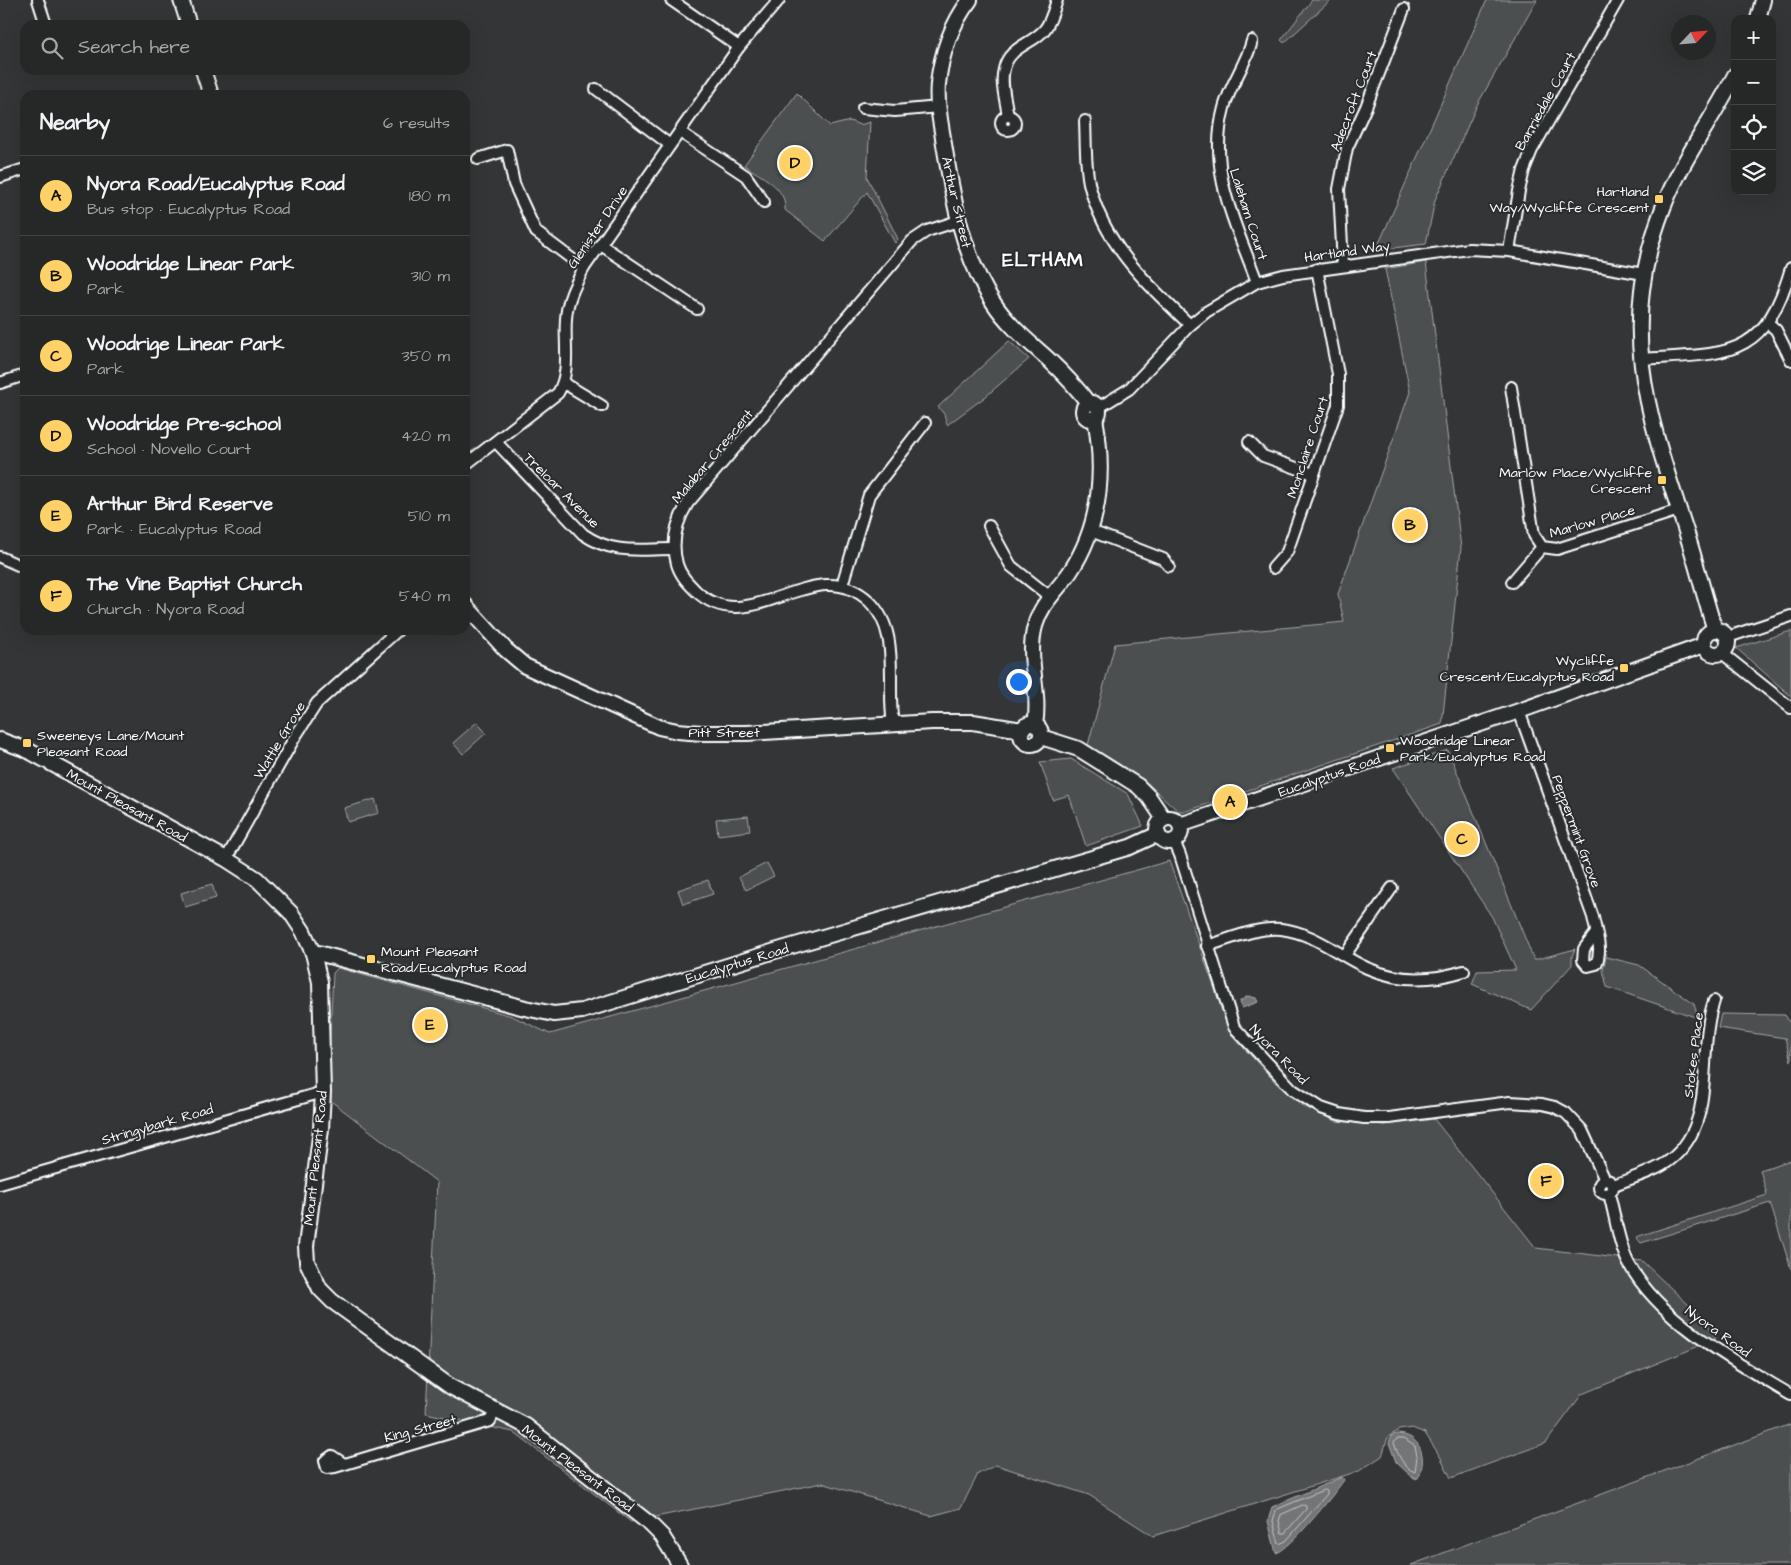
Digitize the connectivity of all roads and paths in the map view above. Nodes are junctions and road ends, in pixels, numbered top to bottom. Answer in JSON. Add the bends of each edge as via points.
{"nodes":[{"id":1,"x":38,"y":0,"type":"edge"},
{"id":2,"x":181,"y":0,"type":"edge"},
{"id":3,"x":671,"y":0,"type":"edge"},
{"id":4,"x":779,"y":0,"type":"edge"},
{"id":5,"x":970,"y":0,"type":"edge"},
{"id":6,"x":1058,"y":0,"type":"edge"},
{"id":7,"x":1618,"y":0,"type":"edge"},
{"id":8,"x":1763,"y":0,"type":"edge"},
{"id":9,"x":1404,"y":9,"type":"dead end"},
{"id":10,"x":1759,"y":15,"type":"edge"},
{"id":11,"x":44,"y":20,"type":"edge"},
{"id":12,"x":187,"y":20,"type":"edge"},
{"id":13,"x":1252,"y":41,"type":"dead end"},
{"id":14,"x":739,"y":47,"type":"junction"},
{"id":15,"x":205,"y":75,"type":"edge"},
{"id":16,"x":1731,"y":82,"type":"edge"},
{"id":17,"x":596,"y":89,"type":"dead end"},
{"id":18,"x":210,"y":90,"type":"edge"},
{"id":19,"x":938,"y":107,"type":"junction"},
{"id":20,"x":863,"y":108,"type":"dead end"},
{"id":21,"x":1008,"y":116,"type":"dead end"},
{"id":22,"x":1085,"y":121,"type":"dead end"},
{"id":23,"x":680,"y":132,"type":"junction"},
{"id":24,"x":670,"y":145,"type":"junction"},
{"id":25,"x":478,"y":159,"type":"dead end"},
{"id":26,"x":20,"y":171,"type":"edge"},
{"id":27,"x":0,"y":177,"type":"edge"},
{"id":28,"x":764,"y":202,"type":"dead end"},
{"id":29,"x":958,"y":221,"type":"junction"},
{"id":30,"x":601,"y":245,"type":"junction"},
{"id":31,"x":1509,"y":251,"type":"junction"},
{"id":32,"x":1343,"y":265,"type":"junction"},
{"id":33,"x":584,"y":268,"type":"junction"},
{"id":34,"x":1791,"y":268,"type":"edge"},
{"id":35,"x":1316,"y":269,"type":"junction"},
{"id":36,"x":1644,"y":274,"type":"junction"},
{"id":37,"x":1257,"y":282,"type":"junction"},
{"id":38,"x":697,"y":309,"type":"dead end"},
{"id":39,"x":1767,"y":322,"type":"junction"},
{"id":40,"x":1190,"y":325,"type":"junction"},
{"id":41,"x":1640,"y":359,"type":"junction"},
{"id":42,"x":1791,"y":360,"type":"edge"},
{"id":43,"x":20,"y":377,"type":"edge"},
{"id":44,"x":0,"y":383,"type":"edge"},
{"id":45,"x":564,"y":383,"type":"junction"},
{"id":46,"x":1511,"y":387,"type":"dead end"},
{"id":47,"x":602,"y":406,"type":"dead end"},
{"id":48,"x":1091,"y":411,"type":"junction"},
{"id":49,"x":925,"y":423,"type":"dead end"},
{"id":50,"x":496,"y":442,"type":"junction"},
{"id":51,"x":1249,"y":442,"type":"dead end"},
{"id":52,"x":470,"y":461,"type":"edge"},
{"id":53,"x":1313,"y":474,"type":"junction"},
{"id":54,"x":1679,"y":510,"type":"junction"},
{"id":55,"x":989,"y":526,"type":"dead end"},
{"id":56,"x":1091,"y":531,"type":"junction"},
{"id":57,"x":1542,"y":547,"type":"junction"},
{"id":58,"x":673,"y":549,"type":"junction"},
{"id":59,"x":0,"y":557,"type":"edge"},
{"id":60,"x":20,"y":566,"type":"edge"},
{"id":61,"x":1169,"y":566,"type":"dead end"},
{"id":62,"x":1274,"y":568,"type":"dead end"},
{"id":63,"x":1512,"y":582,"type":"dead end"},
{"id":64,"x":842,"y":585,"type":"junction"},
{"id":65,"x":1049,"y":596,"type":"junction"},
{"id":66,"x":470,"y":610,"type":"edge"},
{"id":67,"x":1791,"y":616,"type":"edge"},
{"id":68,"x":1714,"y":630,"type":"junction"},
{"id":69,"x":392,"y":635,"type":"edge"},
{"id":70,"x":1728,"y":637,"type":"junction"},
{"id":71,"x":1704,"y":645,"type":"junction"},
{"id":72,"x":1722,"y":653,"type":"junction"},
{"id":73,"x":1791,"y":708,"type":"edge"},
{"id":74,"x":1519,"y":711,"type":"junction"},
{"id":75,"x":893,"y":724,"type":"junction"},
{"id":76,"x":1038,"y":731,"type":"junction"},
{"id":77,"x":0,"y":740,"type":"edge"},
{"id":78,"x":1164,"y":819,"type":"junction"},
{"id":79,"x":1180,"y":825,"type":"junction"},
{"id":80,"x":1158,"y":834,"type":"junction"},
{"id":81,"x":1174,"y":841,"type":"junction"},
{"id":82,"x":226,"y":859,"type":"junction"},
{"id":83,"x":1392,"y":888,"type":"dead end"},
{"id":84,"x":1596,"y":933,"type":"dead end"},
{"id":85,"x":1207,"y":946,"type":"junction"},
{"id":86,"x":313,"y":953,"type":"junction"},
{"id":87,"x":1345,"y":955,"type":"junction"},
{"id":88,"x":1464,"y":971,"type":"dead end"},
{"id":89,"x":1714,"y":1002,"type":"dead end"},
{"id":90,"x":323,"y":1092,"type":"junction"},
{"id":91,"x":0,"y":1184,"type":"edge"},
{"id":92,"x":1609,"y":1186,"type":"junction"},
{"id":93,"x":1791,"y":1394,"type":"edge"},
{"id":94,"x":496,"y":1409,"type":"junction"},
{"id":95,"x":344,"y":1464,"type":"dead end"},
{"id":96,"x":680,"y":1565,"type":"edge"}],
"edges":[{"from":1,"to":11,"type":"street"},
{"from":2,"to":12,"type":"street"},
{"from":3,"to":14,"type":"street"},
{"from":4,"to":14,"type":"street","name":"Glenister Drive"},
{"from":5,"to":19,"type":"street","name":"Arthur Street","via":[[947,44],[938,85]]},
{"from":6,"to":21,"type":"street","via":[[1044,30],[1007,58],[1003,81]]},
{"from":7,"to":31,"type":"street","name":"Barriedale Court","via":[[1532,150],[1519,191]]},
{"from":8,"to":10,"type":"street"},
{"from":9,"to":32,"type":"street","name":"Adecroft Court","via":[[1347,148],[1338,189]]},
{"from":13,"to":37,"type":"street","name":"Laleham Court","via":[[1224,106],[1218,147],[1224,191]]},
{"from":14,"to":23,"type":"street","name":"Glenister Drive"},
{"from":15,"to":18,"type":"street"},
{"from":16,"to":36,"type":"street","via":[[1674,183],[1655,230]]},
{"from":17,"to":24,"type":"street"},
{"from":19,"to":20,"type":"street"},
{"from":19,"to":29,"type":"street","name":"Arthur Street"},
{"from":22,"to":40,"type":"street","via":[[1089,182],[1104,225],[1121,254],[1142,279]]},
{"from":23,"to":24,"type":"street","name":"Glenister Drive"},
{"from":23,"to":28,"type":"street","via":[[746,176]]},
{"from":24,"to":30,"type":"street","name":"Glenister Drive"},
{"from":25,"to":33,"type":"street","via":[[507,150],[514,184],[536,232]]},
{"from":26,"to":27,"type":"street"},
{"from":29,"to":48,"type":"street","name":"Arthur Street","via":[[974,269],[993,302],[1008,323],[1064,376]]},
{"from":29,"to":58,"type":"street","name":"Malabar Crescent","via":[[927,231],[912,241],[688,503],[680,516]]},
{"from":30,"to":33,"type":"street","name":"Glenister Drive"},
{"from":30,"to":38,"type":"street"},
{"from":31,"to":32,"type":"street","name":"Hartland Way","via":[[1469,249]]},
{"from":31,"to":36,"type":"street","name":"Hartland Way"},
{"from":32,"to":35,"type":"street","name":"Hartland Way"},
{"from":33,"to":45,"type":"street","name":"Glenister Drive","via":[[570,294],[567,310]]},
{"from":34,"to":39,"type":"street","via":[[1780,301]]},
{"from":35,"to":37,"type":"street","name":"Hartland Way"},
{"from":35,"to":53,"type":"street","name":"Monclaire Court","via":[[1339,390],[1338,405]]},
{"from":36,"to":41,"type":"street"},
{"from":37,"to":40,"type":"street","name":"Hartland Way","via":[[1222,301]]},
{"from":39,"to":41,"type":"street","via":[[1748,342],[1726,352]]},
{"from":39,"to":42,"type":"street","via":[[1776,330]]},
{"from":40,"to":48,"type":"street","name":"Hartland Way","via":[[1129,389]]},
{"from":41,"to":54,"type":"street","via":[[1650,415]]},
{"from":43,"to":44,"type":"street"},
{"from":45,"to":47,"type":"street"},
{"from":45,"to":50,"type":"street","via":[[551,400]]},
{"from":46,"to":57,"type":"street","name":"Marlow Place","via":[[1534,535]]},
{"from":48,"to":56,"type":"street","name":"Arthur Street","via":[[1099,446],[1100,485]]},
{"from":49,"to":64,"type":"street","via":[[869,494]]},
{"from":50,"to":52,"type":"street"},
{"from":50,"to":58,"type":"street","name":"Treloar Avenue","via":[[593,541],[607,548]]},
{"from":51,"to":53,"type":"street","via":[[1263,456]]},
{"from":53,"to":62,"type":"street","name":"Monclaire Court","via":[[1287,552]]},
{"from":54,"to":57,"type":"street","name":"Marlow Place","via":[[1558,549]]},
{"from":54,"to":68,"type":"street"},
{"from":55,"to":65,"type":"street","via":[[1010,566]]},
{"from":56,"to":61,"type":"street","via":[[1163,559]]},
{"from":56,"to":65,"type":"street","name":"Arthur Street","via":[[1068,575]]},
{"from":57,"to":63,"type":"street","name":"Marlow Place"},
{"from":58,"to":64,"type":"street","via":[[678,568],[687,583],[701,596],[732,608],[754,606],[816,586]]},
{"from":59,"to":60,"type":"street"},
{"from":64,"to":75,"type":"street","via":[[869,601],[884,623],[889,637]]},
{"from":65,"to":76,"type":"street","name":"Arthur Street","via":[[1040,611],[1032,640]]},
{"from":66,"to":75,"type":"street","name":"Pitt Street","via":[[525,666],[659,727],[702,733]]},
{"from":67,"to":70,"type":"street"},
{"from":68,"to":70,"type":"street","via":[[1722,631]]},
{"from":68,"to":71,"type":"street","via":[[1707,633]]},
{"from":69,"to":82,"type":"street","name":"Wattle Grove","via":[[317,703]]},
{"from":70,"to":72,"type":"street","via":[[1727,648]]},
{"from":71,"to":72,"type":"street","via":[[1711,653]]},
{"from":71,"to":74,"type":"street","name":"Eucalyptus Road"},
{"from":72,"to":73,"type":"street"},
{"from":74,"to":79,"type":"street","name":"Eucalyptus Road"},
{"from":74,"to":84,"type":"street","name":"Peppermint Grove"},
{"from":75,"to":76,"type":"street","name":"Pitt Street","via":[[973,722],[1022,730],[1027,724]]},
{"from":76,"to":78,"type":"street","via":[[1079,749],[1138,786],[1150,797]]},
{"from":77,"to":82,"type":"street","name":"Mount Pleasant Road","via":[[26,750]]},
{"from":78,"to":79,"type":"street","via":[[1172,818]]},
{"from":78,"to":80,"type":"street","via":[[1158,825]]},
{"from":79,"to":81,"type":"street","via":[[1180,834]]},
{"from":80,"to":81,"type":"street","via":[[1164,841]]},
{"from":80,"to":86,"type":"street","name":"Eucalyptus Road","via":[[1130,847],[582,1011],[554,1014],[525,1008]]},
{"from":81,"to":85,"type":"street","name":"Nyora Road"},
{"from":82,"to":86,"type":"street","name":"Mount Pleasant Road","via":[[274,894],[303,930]]},
{"from":83,"to":87,"type":"street"},
{"from":85,"to":87,"type":"street","via":[[1253,932],[1280,929],[1305,934]]},
{"from":85,"to":92,"type":"street","name":"Nyora Road","via":[[1234,1027],[1281,1079],[1306,1100],[1339,1114],[1364,1118],[1388,1118],[1510,1102],[1548,1105],[1566,1113],[1576,1122]]},
{"from":86,"to":90,"type":"street","name":"Mount Pleasant Road","via":[[320,982]]},
{"from":87,"to":88,"type":"street","via":[[1367,968],[1410,979],[1440,979]]},
{"from":89,"to":92,"type":"street","name":"Stokes Place","via":[[1709,1017],[1702,1101],[1695,1129],[1670,1160]]},
{"from":90,"to":91,"type":"street","name":"Stringybark Road"},
{"from":90,"to":94,"type":"street","name":"Mount Pleasant Road","via":[[306,1246],[312,1275],[332,1301],[451,1387]]},
{"from":92,"to":93,"type":"street","name":"Nyora Road","via":[[1628,1262],[1644,1286],[1686,1327],[1723,1354]]},
{"from":94,"to":95,"type":"street","name":"King Street","via":[[490,1420],[465,1430]]},
{"from":94,"to":96,"type":"street","name":"Mount Pleasant Road","via":[[526,1426],[634,1510],[662,1536]]}]}
